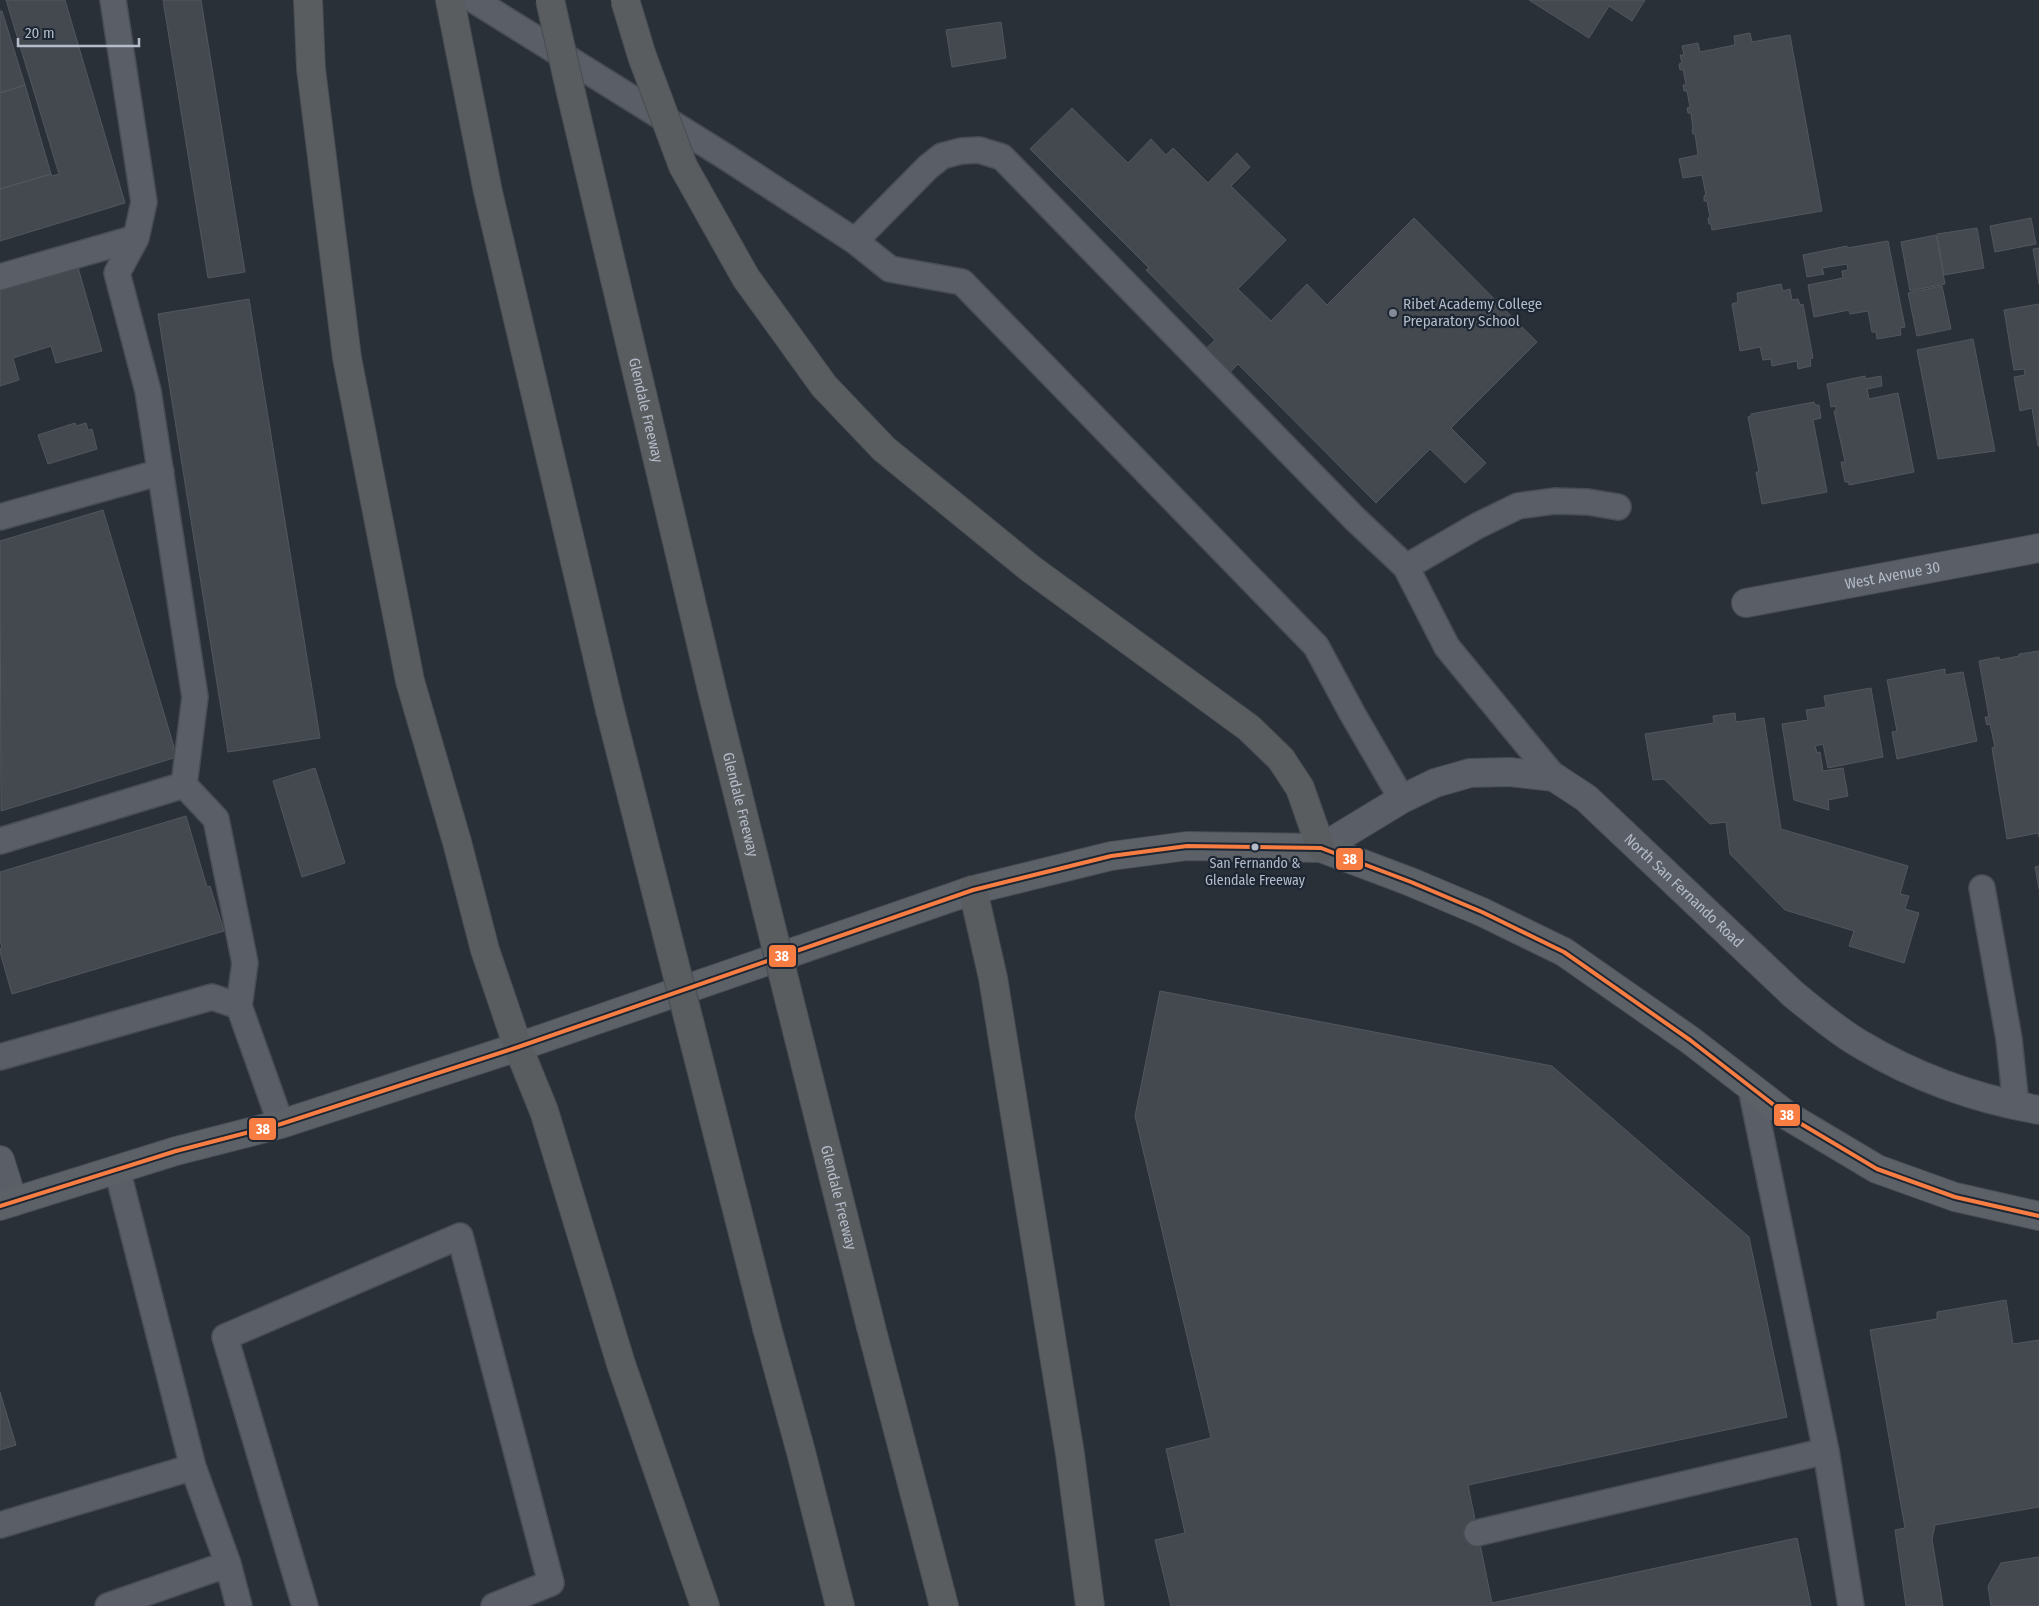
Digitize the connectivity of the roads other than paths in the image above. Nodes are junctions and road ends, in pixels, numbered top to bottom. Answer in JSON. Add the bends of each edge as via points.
{"nodes":[{"id":1,"x":112,"y":0,"type":"edge"},
{"id":2,"x":308,"y":0,"type":"edge"},
{"id":3,"x":450,"y":0,"type":"edge"},
{"id":4,"x":474,"y":0,"type":"edge"},
{"id":5,"x":550,"y":0,"type":"edge"},
{"id":6,"x":625,"y":0,"type":"edge"},
{"id":7,"x":136,"y":238,"type":"junction"},
{"id":8,"x":855,"y":241,"type":"junction"},
{"id":9,"x":0,"y":277,"type":"edge"},
{"id":10,"x":161,"y":472,"type":"junction"},
{"id":11,"x":1618,"y":507,"type":"dead end"},
{"id":12,"x":0,"y":518,"type":"edge"},
{"id":13,"x":2039,"y":548,"type":"edge"},
{"id":14,"x":1406,"y":567,"type":"junction"},
{"id":15,"x":1746,"y":603,"type":"dead end"},
{"id":16,"x":1554,"y":777,"type":"junction"},
{"id":17,"x":184,"y":785,"type":"junction"},
{"id":18,"x":1402,"y":798,"type":"junction"},
{"id":19,"x":0,"y":841,"type":"edge"},
{"id":20,"x":1321,"y":848,"type":"junction"},
{"id":21,"x":1982,"y":888,"type":"dead end"},
{"id":22,"x":973,"y":890,"type":"junction"},
{"id":23,"x":239,"y":1006,"type":"junction"},
{"id":24,"x":518,"y":1047,"type":"junction"},
{"id":25,"x":0,"y":1057,"type":"edge"},
{"id":26,"x":1751,"y":1088,"type":"junction"},
{"id":27,"x":2028,"y":1108,"type":"edge"},
{"id":28,"x":281,"y":1124,"type":"junction"},
{"id":29,"x":0,"y":1160,"type":"edge"},
{"id":30,"x":117,"y":1169,"type":"junction"},
{"id":31,"x":6,"y":1204,"type":"edge"},
{"id":32,"x":2039,"y":1216,"type":"edge"},
{"id":33,"x":1826,"y":1451,"type":"junction"},
{"id":34,"x":193,"y":1467,"type":"junction"},
{"id":35,"x":0,"y":1525,"type":"edge"},
{"id":36,"x":1478,"y":1533,"type":"dead end"},
{"id":37,"x":228,"y":1564,"type":"junction"},
{"id":38,"x":108,"y":1606,"type":"edge"},
{"id":39,"x":239,"y":1606,"type":"edge"},
{"id":40,"x":305,"y":1606,"type":"edge"},
{"id":41,"x":494,"y":1606,"type":"edge"},
{"id":42,"x":705,"y":1606,"type":"edge"},
{"id":43,"x":840,"y":1606,"type":"edge"},
{"id":44,"x":944,"y":1606,"type":"edge"},
{"id":45,"x":1090,"y":1606,"type":"edge"},
{"id":46,"x":1850,"y":1606,"type":"edge"}],
"edges":[{"from":1,"to":7,"type":"lane","via":[[144,202]]},
{"from":2,"to":24,"type":"highway","via":[[311,69],[347,358],[408,672],[485,950]]},
{"from":3,"to":43,"type":"highway","bridge":true,"via":[[488,192],[610,710]]},
{"from":4,"to":8,"type":"lane"},
{"from":5,"to":44,"type":"highway","name":"Glendale Freeway","bridge":true,"via":[[713,694]]},
{"from":6,"to":20,"type":"highway","bridge":true,"via":[[683,166],[746,278],[824,386],[884,449],[1031,568],[1249,728],[1281,759],[1300,788]]},
{"from":7,"to":9,"type":"lane"},
{"from":7,"to":10,"type":"lane","via":[[117,273],[148,391]]},
{"from":8,"to":14,"type":"lane","via":[[942,156],[979,150],[1002,158],[1355,519]]},
{"from":8,"to":18,"type":"lane","via":[[890,269],[962,282],[1316,646]]},
{"from":10,"to":12,"type":"lane"},
{"from":10,"to":17,"type":"lane","via":[[196,697]]},
{"from":11,"to":14,"type":"lane","via":[[1555,501],[1518,506]]},
{"from":13,"to":15,"type":"street","name":"West Avenue 30"},
{"from":14,"to":16,"type":"lane","via":[[1447,647]]},
{"from":16,"to":18,"type":"street","name":"North San Fernando Road","via":[[1510,772],[1470,773],[1435,783]]},
{"from":16,"to":27,"type":"street","name":"North San Fernando Road","via":[[1586,798],[1793,994],[1859,1044],[1939,1082]]},
{"from":17,"to":19,"type":"lane"},
{"from":17,"to":23,"type":"lane","via":[[216,819],[244,963]]},
{"from":18,"to":20,"type":"street","name":"North San Fernando Road"},
{"from":20,"to":22,"type":"main road","via":[[1187,846],[1112,856]]},
{"from":20,"to":26,"type":"main road","via":[[1473,908],[1564,952],[1690,1040]]},
{"from":21,"to":27,"type":"lane","via":[[2009,1038]]},
{"from":22,"to":24,"type":"main road"},
{"from":22,"to":45,"type":"highway","via":[[993,978],[1070,1454]]},
{"from":23,"to":25,"type":"lane","via":[[212,997]]},
{"from":23,"to":28,"type":"lane"},
{"from":24,"to":28,"type":"main road"},
{"from":24,"to":42,"type":"highway","via":[[544,1111],[621,1364]]},
{"from":26,"to":32,"type":"main road","via":[[1788,1116],[1877,1169],[1955,1197]]},
{"from":26,"to":33,"type":"lane"},
{"from":28,"to":30,"type":"main road"},
{"from":29,"to":31,"type":"street"},
{"from":30,"to":31,"type":"main road"},
{"from":30,"to":34,"type":"lane"},
{"from":33,"to":36,"type":"lane"},
{"from":33,"to":46,"type":"lane"},
{"from":34,"to":35,"type":"lane"},
{"from":34,"to":37,"type":"lane"},
{"from":37,"to":38,"type":"lane"},
{"from":37,"to":39,"type":"lane"},
{"from":40,"to":41,"type":"lane","via":[[225,1337],[460,1236],[551,1583]]}]}
